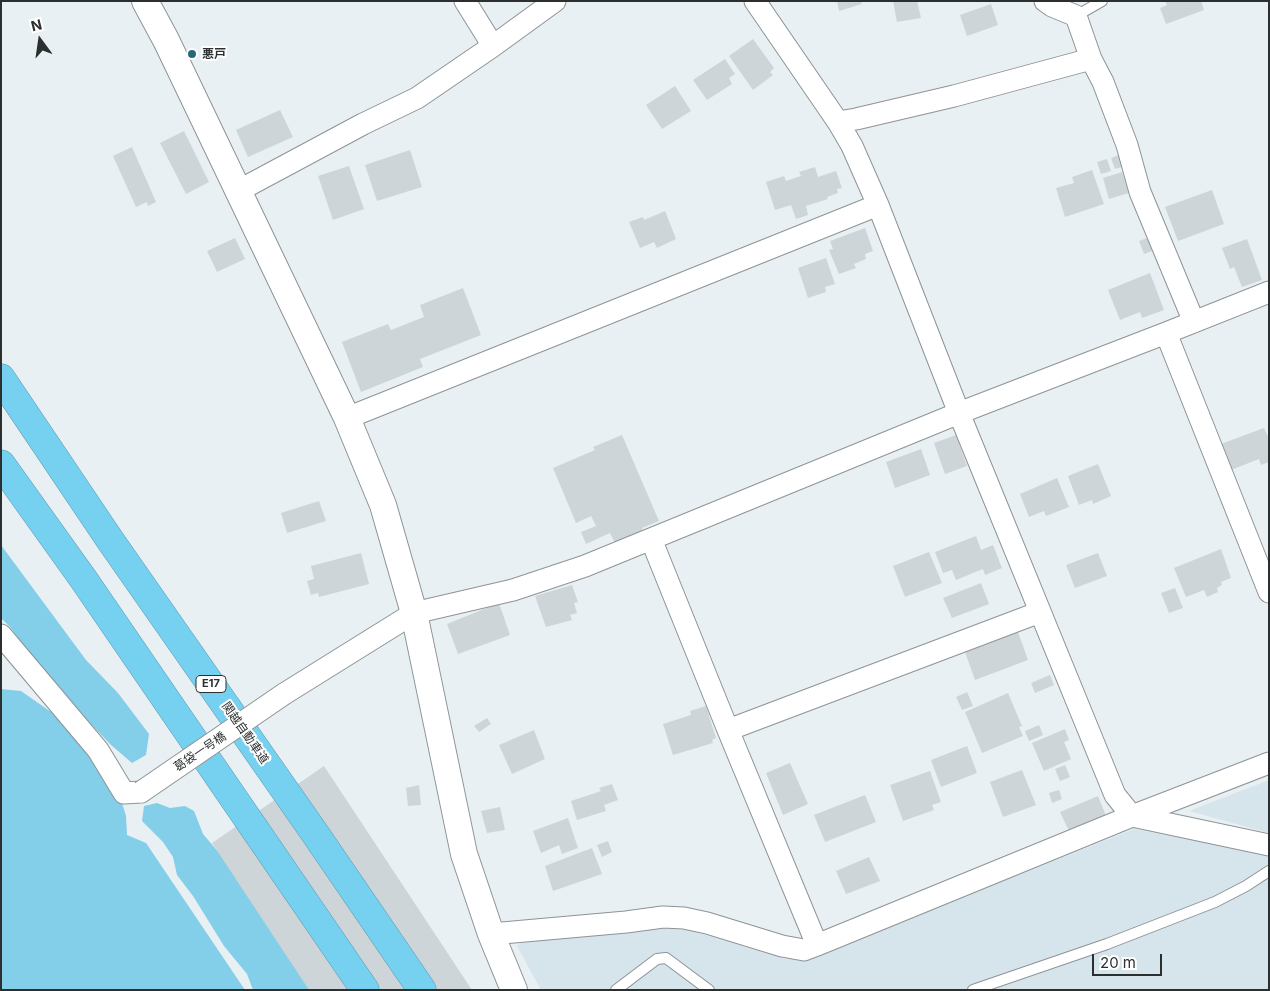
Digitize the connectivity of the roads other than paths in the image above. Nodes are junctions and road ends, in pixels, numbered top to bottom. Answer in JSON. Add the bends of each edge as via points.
{"nodes":[{"id":1,"x":145,"y":1,"type":"edge"},
{"id":2,"x":465,"y":1,"type":"edge"},
{"id":3,"x":555,"y":1,"type":"edge"},
{"id":4,"x":755,"y":1,"type":"edge"},
{"id":5,"x":1045,"y":1,"type":"edge"},
{"id":6,"x":1102,"y":1,"type":"edge"},
{"id":7,"x":1076,"y":16,"type":"junction"},
{"id":8,"x":493,"y":46,"type":"junction"},
{"id":9,"x":1091,"y":59,"type":"junction"},
{"id":10,"x":838,"y":122,"type":"junction"},
{"id":11,"x":238,"y":191,"type":"junction"},
{"id":12,"x":878,"y":205,"type":"junction"},
{"id":13,"x":1269,"y":292,"type":"edge"},
{"id":14,"x":1194,"y":322,"type":"junction"},
{"id":15,"x":1166,"y":333,"type":"junction"},
{"id":16,"x":1,"y":378,"type":"edge"},
{"id":17,"x":959,"y":413,"type":"junction"},
{"id":18,"x":347,"y":418,"type":"junction"},
{"id":19,"x":1,"y":464,"type":"edge"},
{"id":20,"x":651,"y":539,"type":"junction"},
{"id":21,"x":1269,"y":592,"type":"edge"},
{"id":22,"x":1040,"y":612,"type":"junction"},
{"id":23,"x":414,"y":614,"type":"junction"},
{"id":24,"x":1,"y":635,"type":"edge"},
{"id":25,"x":728,"y":730,"type":"junction"},
{"id":26,"x":1269,"y":762,"type":"edge"},
{"id":27,"x":1132,"y":816,"type":"junction"},
{"id":28,"x":1269,"y":845,"type":"edge"},
{"id":29,"x":1269,"y":871,"type":"edge"},
{"id":30,"x":491,"y":934,"type":"junction"},
{"id":31,"x":816,"y":945,"type":"junction"},
{"id":32,"x":365,"y":990,"type":"edge"},
{"id":33,"x":422,"y":990,"type":"edge"},
{"id":34,"x":514,"y":990,"type":"edge"},
{"id":35,"x":616,"y":990,"type":"edge"},
{"id":36,"x":708,"y":990,"type":"edge"},
{"id":37,"x":973,"y":990,"type":"edge"}],
"edges":[{"from":1,"to":11,"type":"street"},
{"from":2,"to":8,"type":"street"},
{"from":3,"to":8,"type":"street"},
{"from":4,"to":10,"type":"street"},
{"from":5,"to":7,"type":"street"},
{"from":6,"to":7,"type":"lane"},
{"from":7,"to":9,"type":"street"},
{"from":8,"to":11,"type":"street","via":[[417,98]]},
{"from":9,"to":10,"type":"street","via":[[954,96]]},
{"from":9,"to":14,"type":"street","via":[[1127,145],[1140,192]]},
{"from":10,"to":12,"type":"street"},
{"from":11,"to":18,"type":"street"},
{"from":12,"to":17,"type":"street"},
{"from":12,"to":18,"type":"street"},
{"from":13,"to":14,"type":"street","name":"葛袋一号橋"},
{"from":14,"to":15,"type":"street","name":"葛袋一号橋"},
{"from":15,"to":17,"type":"street","name":"葛袋一号橋"},
{"from":15,"to":21,"type":"street"},
{"from":16,"to":33,"type":"highway","name":"関越自動車道","number":"E17"},
{"from":17,"to":20,"type":"street","name":"葛袋一号橋"},
{"from":17,"to":22,"type":"street"},
{"from":18,"to":23,"type":"street","via":[[383,505]]},
{"from":19,"to":32,"type":"highway"},
{"from":20,"to":23,"type":"street","name":"葛袋一号橋","via":[[513,590]]},
{"from":20,"to":25,"type":"street"},
{"from":22,"to":25,"type":"street"},
{"from":22,"to":27,"type":"street","via":[[1115,795]]},
{"from":23,"to":24,"type":"street","name":"葛袋一号橋","bridge":true,"via":[[284,694],[141,792],[124,793],[98,750]]},
{"from":23,"to":30,"type":"street","via":[[464,854]]},
{"from":25,"to":31,"type":"street"},
{"from":26,"to":27,"type":"street"},
{"from":27,"to":28,"type":"street"},
{"from":27,"to":31,"type":"street"},
{"from":29,"to":37,"type":"lane","via":[[1215,902],[1107,944]]},
{"from":30,"to":31,"type":"street","via":[[662,917],[706,923],[804,950]]},
{"from":30,"to":34,"type":"street"},
{"from":35,"to":36,"type":"lane","via":[[656,959],[666,958]]}]}
